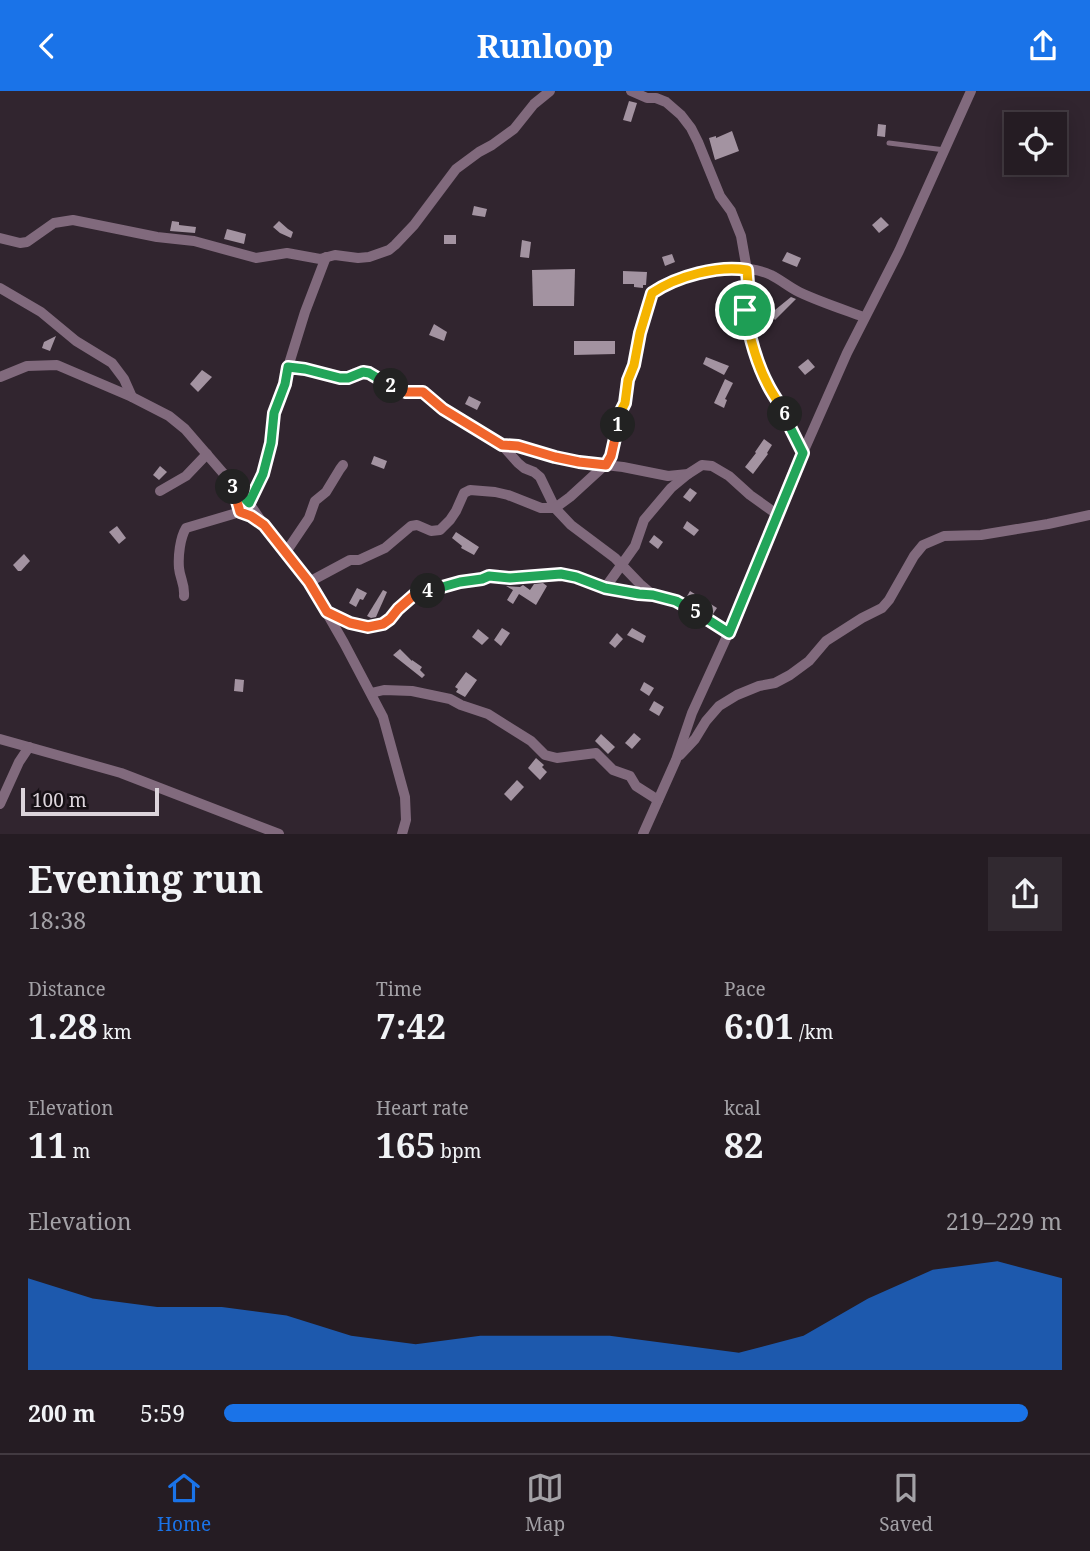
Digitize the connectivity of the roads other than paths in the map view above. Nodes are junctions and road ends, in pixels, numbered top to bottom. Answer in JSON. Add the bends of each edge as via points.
{"nodes":[{"id":1,"x":550,"y":91,"type":"edge"},
{"id":2,"x":631,"y":91,"type":"edge"},
{"id":3,"x":971,"y":91,"type":"edge"},
{"id":4,"x":659,"y":94,"type":"edge"},
{"id":5,"x":889,"y":143,"type":"dead end"},
{"id":6,"x":945,"y":150,"type":"junction"},
{"id":7,"x":0,"y":238,"type":"edge"},
{"id":8,"x":326,"y":257,"type":"junction"},
{"id":9,"x":747,"y":270,"type":"junction"},
{"id":10,"x":0,"y":288,"type":"edge"},
{"id":11,"x":864,"y":317,"type":"junction"},
{"id":12,"x":288,"y":367,"type":"junction"},
{"id":13,"x":0,"y":377,"type":"edge"},
{"id":14,"x":132,"y":397,"type":"junction"},
{"id":15,"x":502,"y":445,"type":"junction"},
{"id":16,"x":803,"y":453,"type":"junction"},
{"id":17,"x":206,"y":454,"type":"junction"},
{"id":18,"x":343,"y":465,"type":"dead end"},
{"id":19,"x":606,"y":465,"type":"junction"},
{"id":20,"x":688,"y":474,"type":"junction"},
{"id":21,"x":232,"y":485,"type":"junction"},
{"id":22,"x":160,"y":491,"type":"dead end"},
{"id":23,"x":249,"y":503,"type":"junction"},
{"id":24,"x":555,"y":508,"type":"junction"},
{"id":25,"x":240,"y":512,"type":"junction"},
{"id":26,"x":778,"y":515,"type":"junction"},
{"id":27,"x":1090,"y":515,"type":"edge"},
{"id":28,"x":264,"y":525,"type":"junction"},
{"id":29,"x":286,"y":552,"type":"junction"},
{"id":30,"x":621,"y":564,"type":"junction"},
{"id":31,"x":309,"y":582,"type":"junction"},
{"id":32,"x":605,"y":588,"type":"junction"},
{"id":33,"x":653,"y":595,"type":"junction"},
{"id":34,"x":184,"y":596,"type":"dead end"},
{"id":35,"x":327,"y":612,"type":"junction"},
{"id":36,"x":729,"y":633,"type":"junction"},
{"id":37,"x":371,"y":693,"type":"junction"},
{"id":38,"x":0,"y":739,"type":"edge"},
{"id":39,"x":29,"y":747,"type":"junction"},
{"id":40,"x":676,"y":760,"type":"junction"},
{"id":41,"x":658,"y":800,"type":"junction"},
{"id":42,"x":0,"y":804,"type":"edge"},
{"id":43,"x":279,"y":834,"type":"edge"},
{"id":44,"x":402,"y":834,"type":"edge"},
{"id":45,"x":643,"y":834,"type":"edge"}],
"edges":[{"from":1,"to":8,"type":"street","via":[[514,129],[456,169],[389,250],[369,257]]},
{"from":2,"to":4,"type":"street","via":[[647,98]]},
{"from":3,"to":6,"type":"street"},
{"from":4,"to":9,"type":"street","via":[[691,128],[741,236]]},
{"from":5,"to":6,"type":"lane"},
{"from":6,"to":11,"type":"street"},
{"from":7,"to":8,"type":"street","via":[[27,242],[54,223],[73,220],[194,241],[256,258],[287,253]]},
{"from":8,"to":12,"type":"street"},
{"from":9,"to":11,"type":"street","via":[[771,275],[787,287]]},
{"from":9,"to":16,"type":"street","via":[[745,310],[758,363]]},
{"from":9,"to":19,"type":"street","via":[[713,270],[652,293]]},
{"from":10,"to":14,"type":"street","via":[[112,363]]},
{"from":11,"to":16,"type":"street"},
{"from":12,"to":15,"type":"street","via":[[340,378],[369,373],[406,392],[423,392]]},
{"from":12,"to":23,"type":"street","via":[[263,474]]},
{"from":13,"to":14,"type":"street","via":[[27,366],[57,365]]},
{"from":14,"to":17,"type":"street","via":[[177,421]]},
{"from":15,"to":19,"type":"street"},
{"from":15,"to":24,"type":"street","via":[[540,477]]},
{"from":16,"to":26,"type":"street"},
{"from":17,"to":21,"type":"street"},
{"from":17,"to":22,"type":"street","via":[[186,476]]},
{"from":18,"to":29,"type":"street","via":[[315,501]]},
{"from":19,"to":20,"type":"street","via":[[668,476]]},
{"from":19,"to":24,"type":"street"},
{"from":20,"to":26,"type":"street","via":[[702,465],[712,466]]},
{"from":20,"to":30,"type":"street","via":[[650,513]]},
{"from":21,"to":23,"type":"street"},
{"from":21,"to":25,"type":"street"},
{"from":23,"to":28,"type":"street"},
{"from":24,"to":30,"type":"street"},
{"from":24,"to":31,"type":"street","via":[[470,490],[440,530],[411,526],[385,548]]},
{"from":25,"to":28,"type":"street"},
{"from":25,"to":34,"type":"street","via":[[186,528],[179,568]]},
{"from":26,"to":36,"type":"street"},
{"from":27,"to":40,"type":"street","via":[[981,535],[944,536],[923,545],[881,608],[826,641],[790,675],[719,706]]},
{"from":28,"to":29,"type":"street"},
{"from":29,"to":31,"type":"street"},
{"from":30,"to":32,"type":"street"},
{"from":30,"to":33,"type":"street"},
{"from":31,"to":35,"type":"street"},
{"from":32,"to":33,"type":"street"},
{"from":32,"to":35,"type":"street","via":[[561,574],[489,576],[414,595],[383,624],[368,627]]},
{"from":33,"to":36,"type":"street","via":[[687,607]]},
{"from":35,"to":37,"type":"street"},
{"from":36,"to":40,"type":"street"},
{"from":37,"to":41,"type":"street","via":[[440,695],[488,714],[545,755],[596,753]]},
{"from":37,"to":44,"type":"street","via":[[383,717],[405,797]]},
{"from":38,"to":39,"type":"street"},
{"from":39,"to":42,"type":"street"},
{"from":39,"to":43,"type":"street","via":[[121,773]]},
{"from":40,"to":41,"type":"street"},
{"from":41,"to":45,"type":"street"}]}
